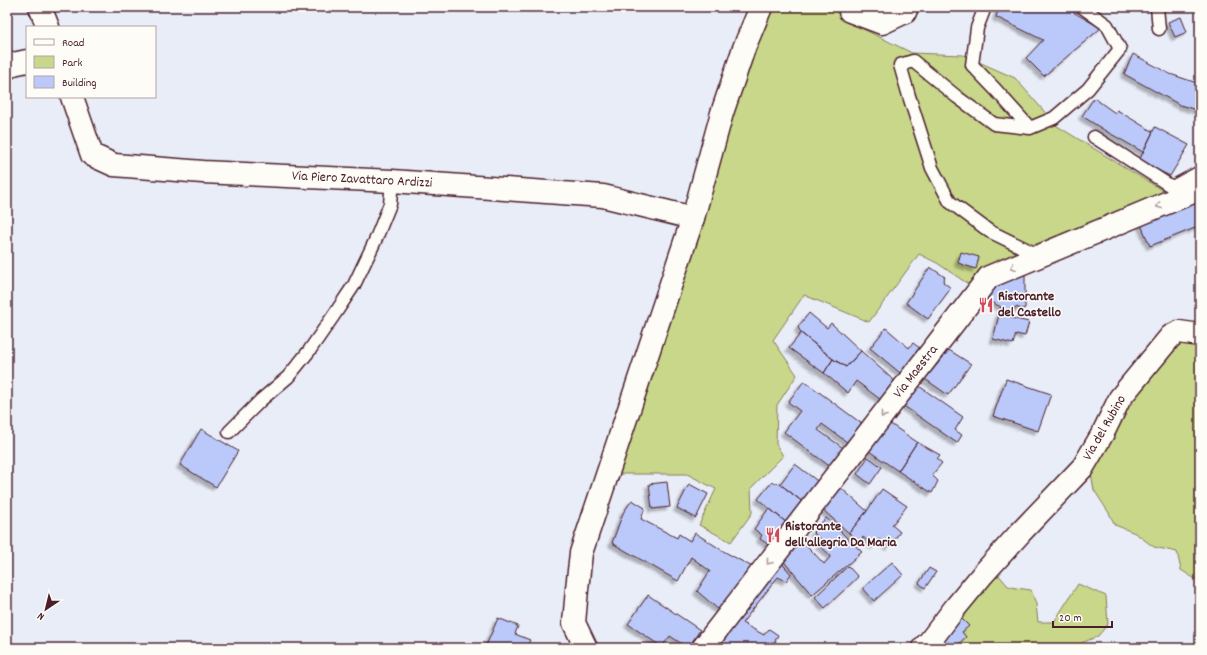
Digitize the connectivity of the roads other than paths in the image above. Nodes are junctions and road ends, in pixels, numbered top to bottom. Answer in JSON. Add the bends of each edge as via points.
{"nodes":[{"id":1,"x":40,"y":7,"type":"edge"},
{"id":2,"x":761,"y":7,"type":"edge"},
{"id":3,"x":850,"y":7,"type":"edge"},
{"id":4,"x":907,"y":7,"type":"edge"},
{"id":5,"x":985,"y":7,"type":"edge"},
{"id":6,"x":1082,"y":7,"type":"edge"},
{"id":7,"x":1157,"y":7,"type":"edge"},
{"id":8,"x":48,"y":26,"type":"edge"},
{"id":9,"x":1159,"y":29,"type":"dead end"},
{"id":10,"x":26,"y":61,"type":"edge"},
{"id":11,"x":7,"y":68,"type":"edge"},
{"id":12,"x":72,"y":98,"type":"edge"},
{"id":13,"x":1030,"y":128,"type":"junction"},
{"id":14,"x":1094,"y":137,"type":"dead end"},
{"id":15,"x":392,"y":181,"type":"junction"},
{"id":16,"x":1198,"y":184,"type":"edge"},
{"id":17,"x":693,"y":218,"type":"junction"},
{"id":18,"x":1040,"y":256,"type":"junction"},
{"id":19,"x":1200,"y":335,"type":"edge"},
{"id":20,"x":229,"y":432,"type":"dead end"},
{"id":21,"x":586,"y":648,"type":"edge"},
{"id":22,"x":702,"y":648,"type":"edge"},
{"id":23,"x":923,"y":648,"type":"edge"}],
"edges":[{"from":1,"to":8,"type":"street"},
{"from":2,"to":17,"type":"street","via":[[722,113]]},
{"from":3,"to":4,"type":"street","via":[[850,11],[882,23],[905,12]]},
{"from":5,"to":13,"type":"lane","via":[[977,28],[972,66]]},
{"from":6,"to":13,"type":"lane","via":[[1107,25],[1120,49],[1088,89],[1054,118]]},
{"from":7,"to":9,"type":"lane"},
{"from":10,"to":11,"type":"street"},
{"from":12,"to":15,"type":"street","name":"Via Piero Zavattaro Ardizzi","via":[[92,155],[114,165]]},
{"from":13,"to":18,"type":"lane","via":[[994,124],[913,61],[900,66],[932,168],[950,202],[989,231]]},
{"from":14,"to":16,"type":"lane","via":[[1172,187]]},
{"from":15,"to":17,"type":"street","name":"Via Piero Zavattaro Ardizzi","via":[[603,196]]},
{"from":15,"to":20,"type":"lane","via":[[390,204],[354,285],[288,377]]},
{"from":16,"to":18,"type":"street","name":"Via Maestra","one_way":true},
{"from":17,"to":21,"type":"street","via":[[582,553],[574,623]]},
{"from":18,"to":22,"type":"street","name":"Via Maestra","one_way":true,"via":[[989,277]]},
{"from":19,"to":23,"type":"street","name":"Via del Rubino","via":[[1180,332],[1171,336],[1120,398],[1104,433],[1083,467],[983,574]]}]}
